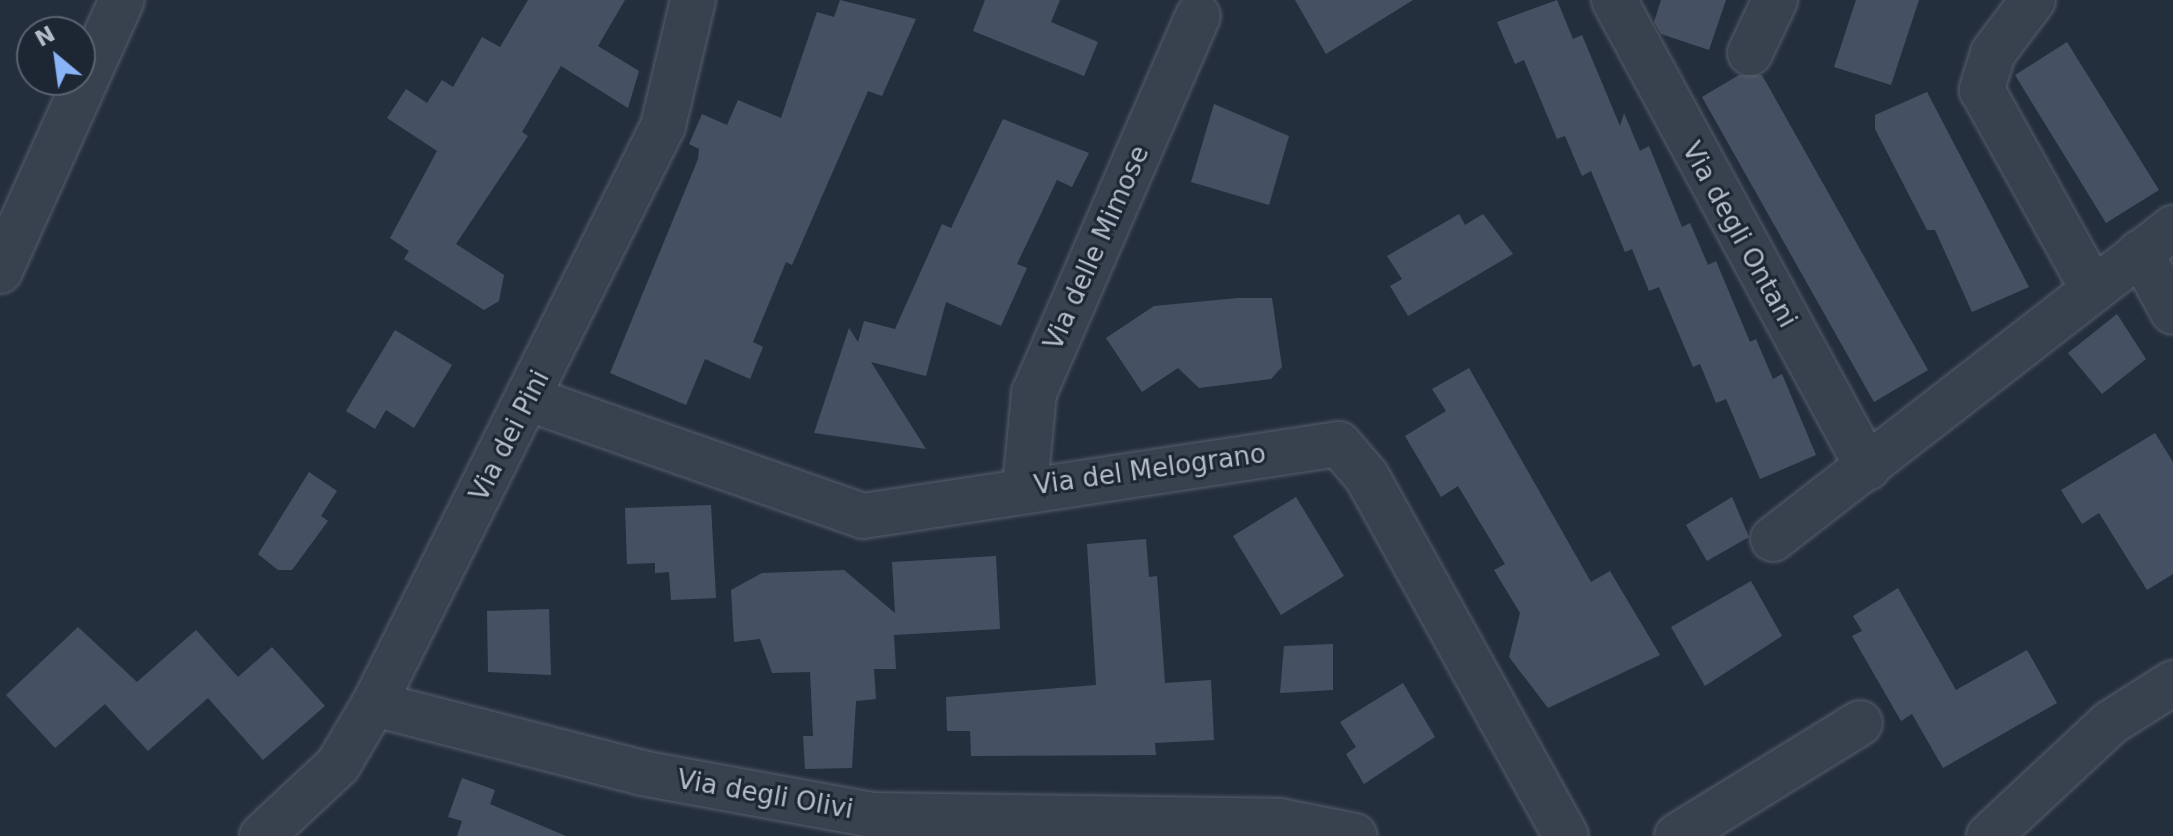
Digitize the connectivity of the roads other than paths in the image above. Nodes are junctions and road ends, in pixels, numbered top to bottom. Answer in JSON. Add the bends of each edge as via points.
{"nodes":[{"id":1,"x":122,"y":0,"type":"edge"},
{"id":2,"x":693,"y":0,"type":"edge"},
{"id":3,"x":1614,"y":0,"type":"edge"},
{"id":4,"x":1775,"y":0,"type":"edge"},
{"id":5,"x":2033,"y":0,"type":"edge"},
{"id":6,"x":1198,"y":16,"type":"dead end"},
{"id":7,"x":1750,"y":53,"type":"dead end"},
{"id":8,"x":2156,"y":240,"type":"edge"},
{"id":9,"x":0,"y":271,"type":"edge"},
{"id":10,"x":2092,"y":288,"type":"junction"},
{"id":11,"x":2173,"y":312,"type":"edge"},
{"id":12,"x":529,"y":399,"type":"junction"},
{"id":13,"x":1868,"y":468,"type":"junction"},
{"id":14,"x":1025,"y":487,"type":"junction"},
{"id":15,"x":1773,"y":539,"type":"dead end"},
{"id":16,"x":2173,"y":683,"type":"edge"},
{"id":17,"x":374,"y":704,"type":"junction"},
{"id":18,"x":1860,"y":723,"type":"dead end"},
{"id":19,"x":262,"y":836,"type":"edge"},
{"id":20,"x":1355,"y":836,"type":"edge"},
{"id":21,"x":1566,"y":836,"type":"edge"},
{"id":22,"x":1677,"y":836,"type":"edge"},
{"id":23,"x":1989,"y":836,"type":"edge"}],
"edges":[{"from":1,"to":9,"type":"street"},
{"from":2,"to":12,"type":"street","name":"Via dei Pini","via":[[663,126]]},
{"from":3,"to":13,"type":"street","name":"Via degli Ontani"},
{"from":4,"to":7,"type":"street"},
{"from":5,"to":10,"type":"street","via":[[1993,53],[1982,90]]},
{"from":6,"to":14,"type":"street","name":"Via delle Mimose","via":[[1034,393]]},
{"from":8,"to":10,"type":"street"},
{"from":8,"to":11,"type":"street"},
{"from":10,"to":13,"type":"street"},
{"from":12,"to":14,"type":"street","name":"Via del Melograno","via":[[863,516]]},
{"from":12,"to":17,"type":"street","name":"Via dei Pini"},
{"from":13,"to":15,"type":"street"},
{"from":14,"to":21,"type":"street","name":"Via del Melograno","via":[[1339,444],[1367,477]]},
{"from":16,"to":23,"type":"street","via":[[2110,723]]},
{"from":17,"to":19,"type":"street","name":"Via dei Pini","via":[[338,765]]},
{"from":17,"to":20,"type":"street","name":"Via degli Olivi","via":[[642,773],[872,815],[1280,821]]},
{"from":18,"to":22,"type":"street"}]}
